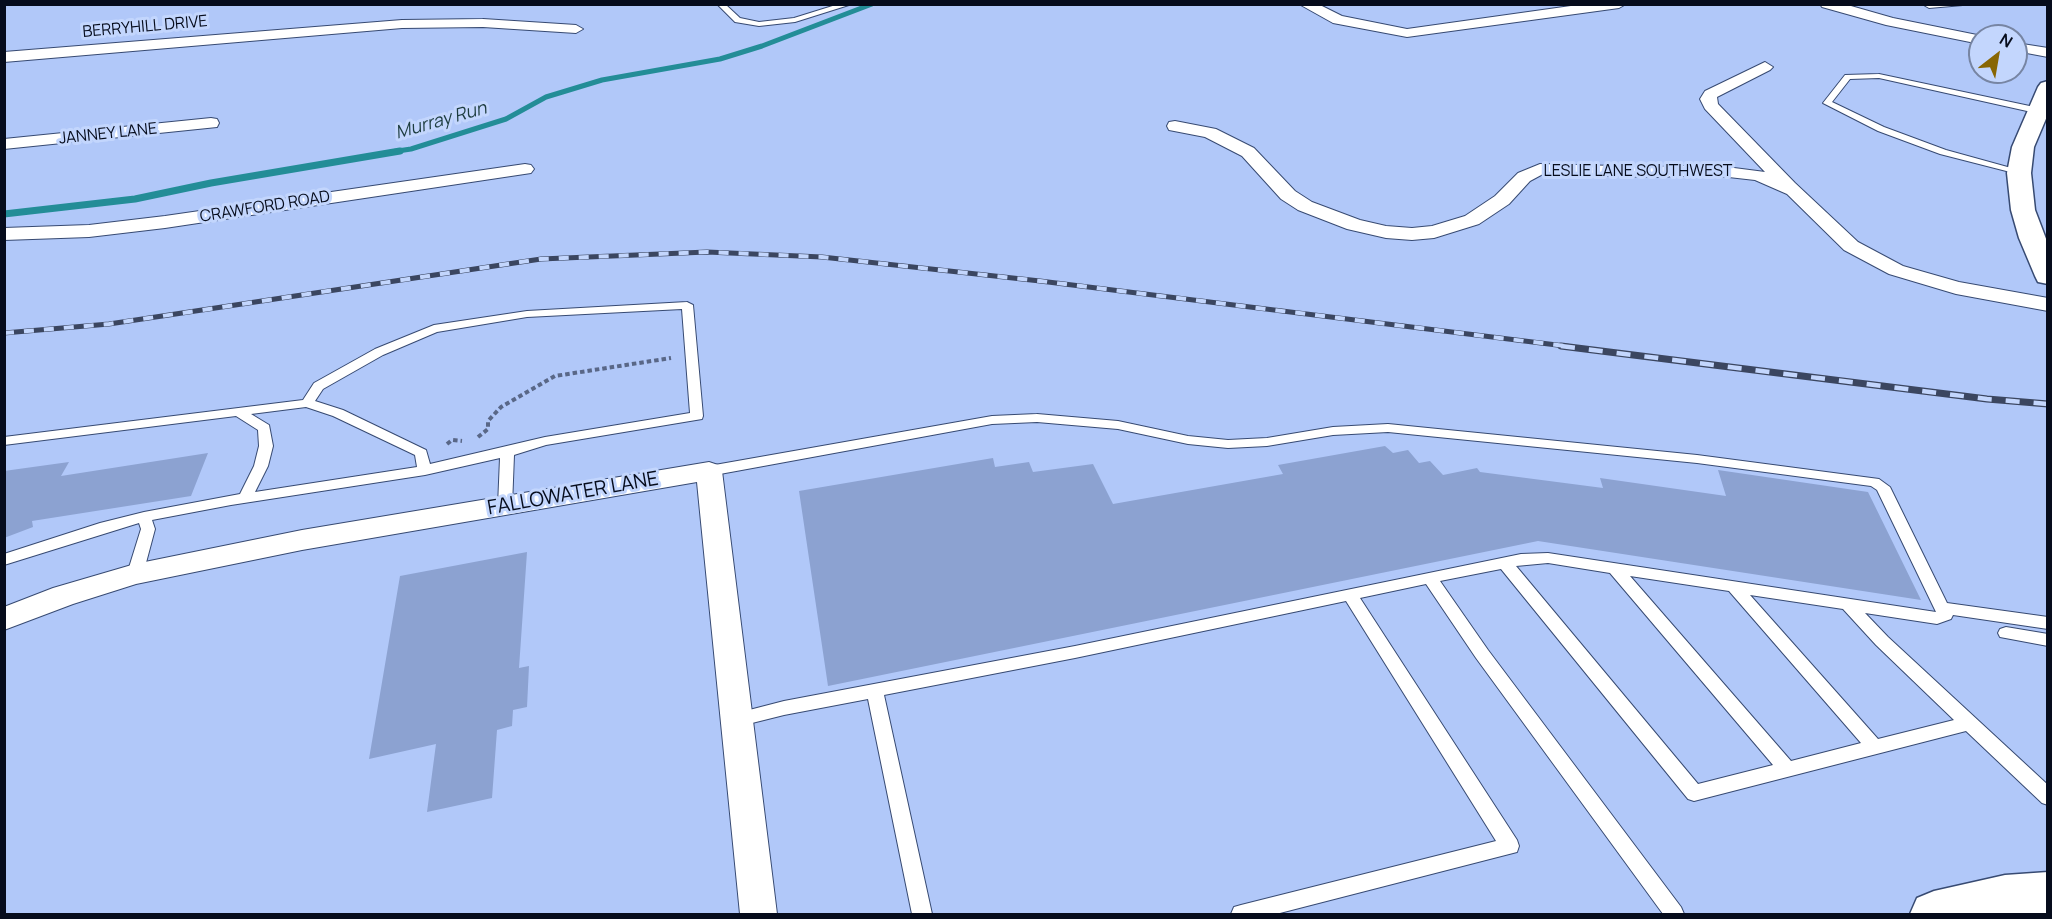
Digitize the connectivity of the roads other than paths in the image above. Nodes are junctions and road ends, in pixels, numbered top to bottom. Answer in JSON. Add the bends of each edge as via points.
{"nodes":[{"id":1,"x":720,"y":4,"type":"edge"},
{"id":2,"x":849,"y":4,"type":"edge"},
{"id":3,"x":1306,"y":4,"type":"edge"},
{"id":4,"x":1619,"y":4,"type":"edge"},
{"id":5,"x":1827,"y":4,"type":"edge"},
{"id":6,"x":1925,"y":4,"type":"edge"},
{"id":7,"x":1971,"y":4,"type":"edge"},
{"id":8,"x":576,"y":29,"type":"dead end"},
{"id":9,"x":1968,"y":38,"type":"edge"},
{"id":10,"x":2028,"y":49,"type":"edge"},
{"id":11,"x":2048,"y":53,"type":"edge"},
{"id":12,"x":4,"y":57,"type":"edge"},
{"id":13,"x":1765,"y":67,"type":"dead end"},
{"id":14,"x":2048,"y":87,"type":"edge"},
{"id":15,"x":2036,"y":110,"type":"junction"},
{"id":16,"x":211,"y":123,"type":"dead end"},
{"id":17,"x":1175,"y":126,"type":"dead end"},
{"id":18,"x":4,"y":144,"type":"edge"},
{"id":19,"x":525,"y":169,"type":"dead end"},
{"id":20,"x":2019,"y":172,"type":"junction"},
{"id":21,"x":1790,"y":188,"type":"junction"},
{"id":22,"x":4,"y":234,"type":"edge"},
{"id":23,"x":2048,"y":276,"type":"edge"},
{"id":24,"x":2048,"y":305,"type":"edge"},
{"id":25,"x":307,"y":403,"type":"junction"},
{"id":26,"x":241,"y":413,"type":"junction"},
{"id":27,"x":4,"y":441,"type":"edge"},
{"id":28,"x":507,"y":452,"type":"junction"},
{"id":29,"x":425,"y":470,"type":"junction"},
{"id":30,"x":709,"y":471,"type":"junction"},
{"id":31,"x":245,"y":497,"type":"junction"},
{"id":32,"x":505,"y":506,"type":"junction"},
{"id":33,"x":144,"y":517,"type":"junction"},
{"id":34,"x":4,"y":560,"type":"edge"},
{"id":35,"x":1504,"y":563,"type":"junction"},
{"id":36,"x":1614,"y":568,"type":"junction"},
{"id":37,"x":135,"y":574,"type":"junction"},
{"id":38,"x":1430,"y":578,"type":"junction"},
{"id":39,"x":1733,"y":586,"type":"junction"},
{"id":40,"x":1350,"y":595,"type":"junction"},
{"id":41,"x":1848,"y":604,"type":"junction"},
{"id":42,"x":1943,"y":608,"type":"junction"},
{"id":43,"x":4,"y":619,"type":"edge"},
{"id":44,"x":2048,"y":623,"type":"edge"},
{"id":45,"x":2007,"y":633,"type":"dead end"},
{"id":46,"x":2048,"y":640,"type":"edge"},
{"id":47,"x":875,"y":690,"type":"junction"},
{"id":48,"x":736,"y":720,"type":"junction"},
{"id":49,"x":1969,"y":723,"type":"junction"},
{"id":50,"x":1875,"y":747,"type":"junction"},
{"id":51,"x":1787,"y":769,"type":"junction"},
{"id":52,"x":2044,"y":789,"type":"edge"},
{"id":53,"x":2022,"y":902,"type":"edge"},
{"id":54,"x":759,"y":915,"type":"edge"},
{"id":55,"x":922,"y":915,"type":"edge"},
{"id":56,"x":1241,"y":915,"type":"edge"},
{"id":57,"x":1674,"y":915,"type":"edge"},
{"id":58,"x":1934,"y":915,"type":"edge"}],
"edges":[{"from":1,"to":2,"type":"lane","via":[[738,20],[759,24],[795,20]]},
{"from":3,"to":4,"type":"street","via":[[1338,20],[1407,33]]},
{"from":5,"to":9,"type":"street"},
{"from":6,"to":7,"type":"lane"},
{"from":8,"to":12,"type":"street","name":"BERRYHILL DRIVE","via":[[483,22],[391,24]]},
{"from":10,"to":11,"type":"street"},
{"from":13,"to":21,"type":"street","name":"LESLIE LANE SOUTHWEST","via":[[1708,99]]},
{"from":14,"to":15,"type":"street"},
{"from":15,"to":20,"type":"street"},
{"from":15,"to":20,"type":"lane","via":[[1879,76],[1848,77],[1827,103],[1943,152]]},
{"from":16,"to":18,"type":"street","name":"JANNEY LANE"},
{"from":17,"to":21,"type":"street","name":"LESLIE LANE SOUTHWEST","via":[[1210,133],[1248,152],[1288,195],[1305,206],[1386,232],[1434,232],[1472,220],[1502,200],[1524,177],[1540,169],[1734,172],[1757,175]]},
{"from":19,"to":22,"type":"street","name":"CRAWFORD ROAD","via":[[165,222]]},
{"from":20,"to":23,"type":"street","via":[[2023,210]]},
{"from":21,"to":24,"type":"street","name":"LESLIE LANE SOUTHWEST","via":[[1851,246],[1896,270],[1956,288]]},
{"from":25,"to":26,"type":"lane"},
{"from":25,"to":28,"type":"lane","via":[[318,386],[434,329],[527,314],[687,305],[697,416],[545,441]]},
{"from":25,"to":29,"type":"lane","via":[[339,413],[421,453]]},
{"from":26,"to":27,"type":"lane"},
{"from":26,"to":31,"type":"lane","via":[[264,428],[267,446]]},
{"from":28,"to":29,"type":"lane"},
{"from":28,"to":32,"type":"lane"},
{"from":29,"to":31,"type":"lane"},
{"from":30,"to":32,"type":"street","name":"FALLOWATER LANE"},
{"from":30,"to":42,"type":"lane","via":[[992,420],[1037,418],[1100,423],[1228,444],[1388,428],[1697,459],[1874,482],[1883,488]]},
{"from":30,"to":48,"type":"street"},
{"from":31,"to":33,"type":"lane"},
{"from":32,"to":37,"type":"street","name":"FALLOWATER LANE","via":[[302,540]]},
{"from":33,"to":34,"type":"lane"},
{"from":33,"to":37,"type":"lane","via":[[148,529]]},
{"from":35,"to":36,"type":"lane","via":[[1548,558]]},
{"from":35,"to":38,"type":"lane"},
{"from":35,"to":51,"type":"lane","via":[[1694,793]]},
{"from":36,"to":39,"type":"lane"},
{"from":36,"to":51,"type":"lane"},
{"from":37,"to":43,"type":"street","name":"FALLOWATER LANE"},
{"from":38,"to":40,"type":"lane"},
{"from":38,"to":57,"type":"lane"},
{"from":39,"to":41,"type":"lane"},
{"from":39,"to":50,"type":"lane"},
{"from":40,"to":47,"type":"lane"},
{"from":40,"to":56,"type":"lane","via":[[1510,846]]},
{"from":41,"to":42,"type":"lane","via":[[1937,618],[1945,615]]},
{"from":41,"to":49,"type":"lane"},
{"from":42,"to":44,"type":"lane"},
{"from":45,"to":46,"type":"lane"},
{"from":47,"to":48,"type":"lane"},
{"from":47,"to":55,"type":"lane"},
{"from":48,"to":54,"type":"street"},
{"from":49,"to":50,"type":"lane"},
{"from":49,"to":52,"type":"lane"},
{"from":50,"to":51,"type":"lane"},
{"from":53,"to":58,"type":"street"}]}
